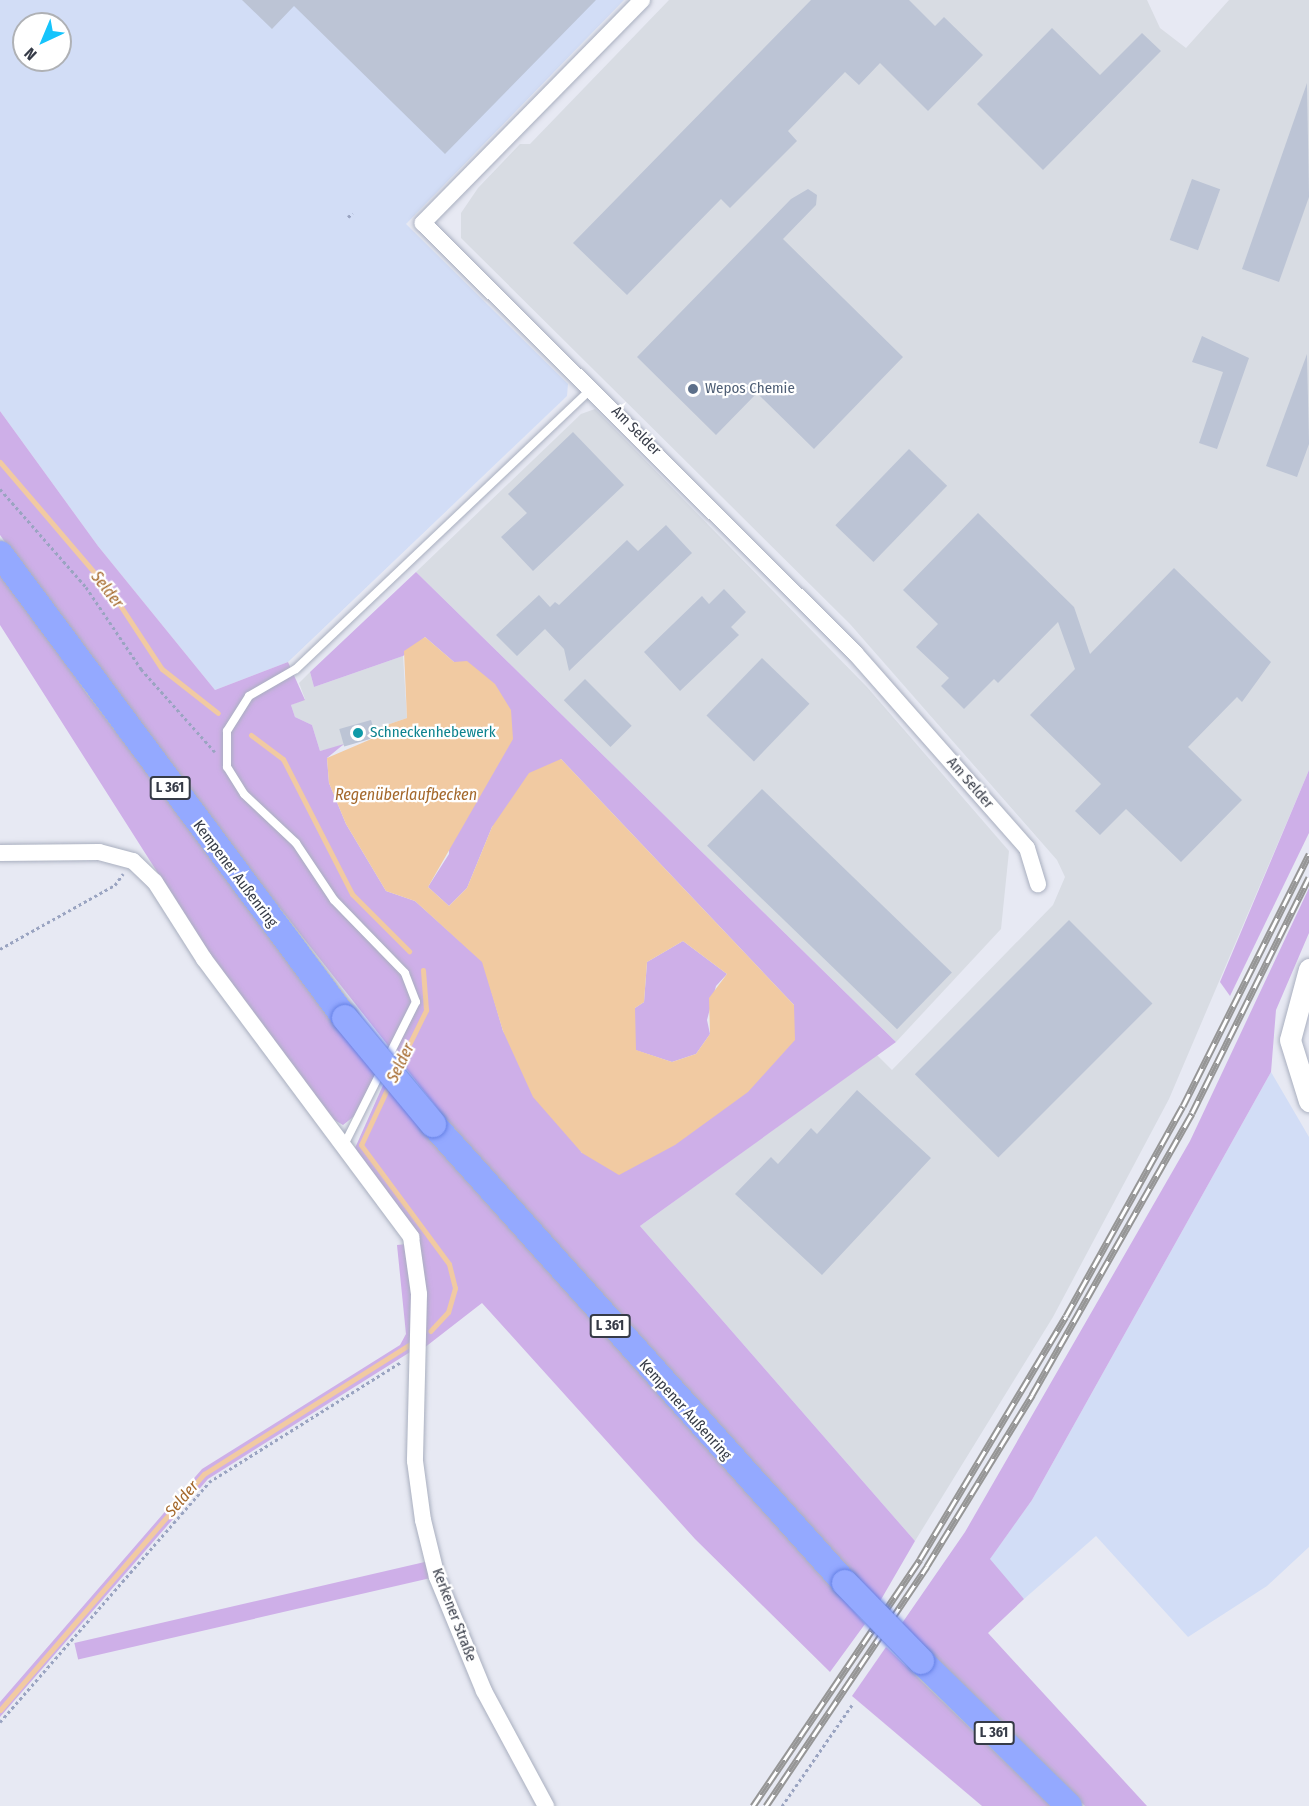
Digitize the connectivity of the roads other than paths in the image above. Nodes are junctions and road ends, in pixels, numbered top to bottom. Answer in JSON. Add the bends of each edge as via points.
{"nodes":[{"id":1,"x":642,"y":0,"type":"edge"},
{"id":2,"x":592,"y":387,"type":"junction"},
{"id":3,"x":0,"y":554,"type":"edge"},
{"id":4,"x":0,"y":853,"type":"edge"},
{"id":5,"x":1038,"y":884,"type":"dead end"},
{"id":6,"x":1309,"y":969,"type":"edge"},
{"id":7,"x":1309,"y":1101,"type":"edge"},
{"id":8,"x":344,"y":1145,"type":"junction"},
{"id":9,"x":546,"y":1806,"type":"edge"},
{"id":10,"x":1069,"y":1806,"type":"edge"}],
"edges":[{"from":1,"to":2,"type":"street","name":"Am Selder","via":[[423,224]]},
{"from":2,"to":5,"type":"street","name":"Am Selder","via":[[855,653],[1028,848]]},
{"from":2,"to":8,"type":"lane","via":[[296,669],[249,696],[227,731],[227,767],[244,794],[296,843],[334,900],[405,973],[416,1002]]},
{"from":3,"to":10,"type":"main road","name":"Kempener Außenring","number":"L 361","bridge":true,"via":[[345,1018],[433,1124],[845,1583]]},
{"from":4,"to":8,"type":"street","name":"Kerkener Straße","via":[[99,852],[133,861],[155,882],[204,958]]},
{"from":6,"to":7,"type":"street","via":[[1290,1040],[1299,1082]]},
{"from":8,"to":9,"type":"street","name":"Kerkener Straße","via":[[411,1237],[420,1343],[415,1461],[437,1577],[484,1692]]}]}
